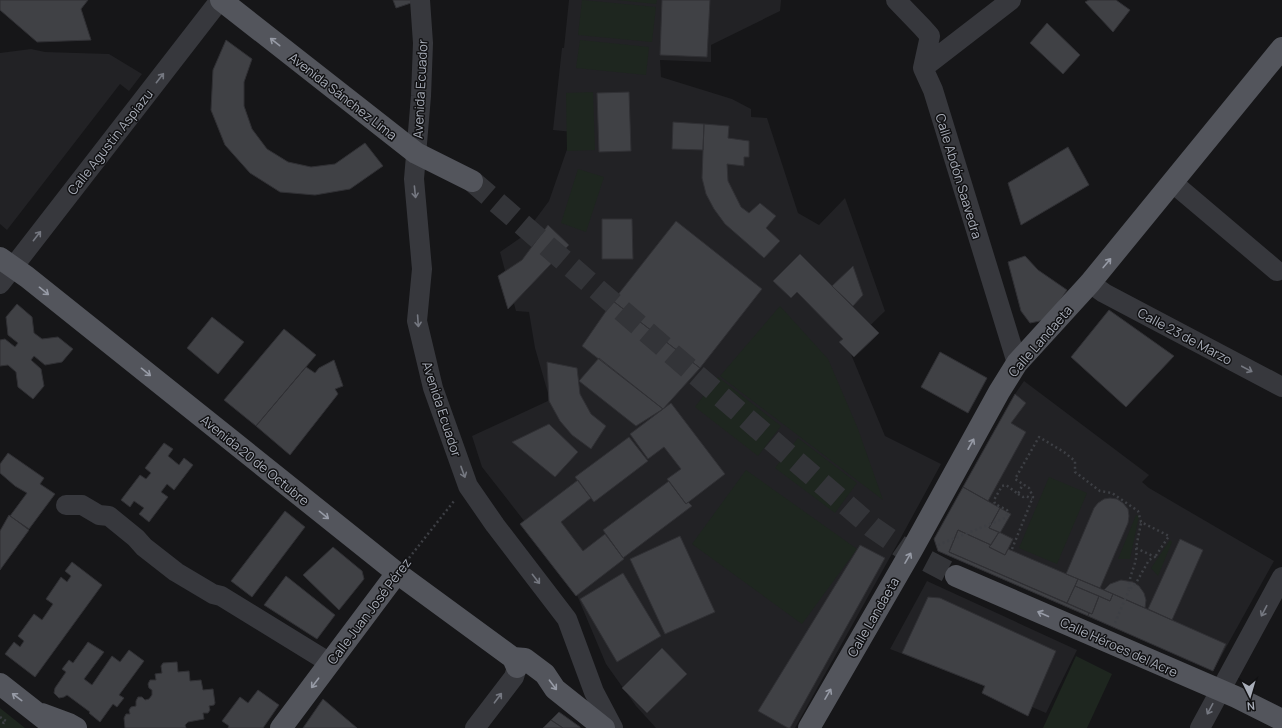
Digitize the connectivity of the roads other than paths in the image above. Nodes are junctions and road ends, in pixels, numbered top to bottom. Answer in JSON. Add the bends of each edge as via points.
{"nodes":[{"id":1,"x":221,"y":0,"type":"edge"},
{"id":2,"x":420,"y":0,"type":"edge"},
{"id":3,"x":896,"y":0,"type":"edge"},
{"id":4,"x":1011,"y":0,"type":"edge"},
{"id":5,"x":1282,"y":48,"type":"edge"},
{"id":6,"x":923,"y":68,"type":"junction"},
{"id":7,"x":416,"y":153,"type":"junction"},
{"id":8,"x":472,"y":181,"type":"tunnel mouth"},
{"id":9,"x":1173,"y":183,"type":"junction"},
{"id":10,"x":7,"y":262,"type":"edge"},
{"id":11,"x":1277,"y":271,"type":"dead end"},
{"id":12,"x":1090,"y":283,"type":"junction"},
{"id":13,"x":0,"y":284,"type":"edge"},
{"id":14,"x":1016,"y":363,"type":"junction"},
{"id":15,"x":1282,"y":388,"type":"edge"},
{"id":16,"x":66,"y":505,"type":"dead end"},
{"id":17,"x":397,"y":573,"type":"junction"},
{"id":18,"x":956,"y":576,"type":"tunnel mouth"},
{"id":19,"x":1282,"y":576,"type":"edge"},
{"id":20,"x":330,"y":663,"type":"junction"},
{"id":21,"x":515,"y":663,"type":"junction"},
{"id":22,"x":0,"y":684,"type":"edge"},
{"id":23,"x":1220,"y":691,"type":"junction"},
{"id":24,"x":36,"y":712,"type":"junction"},
{"id":25,"x":1282,"y":720,"type":"edge"},
{"id":26,"x":56,"y":728,"type":"edge"},
{"id":27,"x":76,"y":728,"type":"edge"},
{"id":28,"x":281,"y":728,"type":"edge"},
{"id":29,"x":475,"y":728,"type":"edge"},
{"id":30,"x":604,"y":728,"type":"edge"},
{"id":31,"x":613,"y":728,"type":"edge"},
{"id":32,"x":809,"y":728,"type":"edge"},
{"id":33,"x":1200,"y":728,"type":"edge"}],
"edges":[{"from":7,"to":1,"type":"main road","name":"Avenida Sánchez Lima","one_way":true},
{"from":10,"to":1,"type":"street","name":"Calle Agustín Aspiazu","one_way":true},
{"from":2,"to":7,"type":"street","name":"Avenida Ecuador","via":[[423,43],[422,96]]},
{"from":3,"to":6,"type":"street","via":[[930,36]]},
{"from":4,"to":6,"type":"street"},
{"from":5,"to":9,"type":"main road","name":"Calle Landaeta"},
{"from":6,"to":14,"type":"street","name":"Calle Abdón Saavedra","via":[[940,112]]},
{"from":7,"to":8,"type":"main road","name":"Avenida Sánchez Lima"},
{"from":7,"to":31,"type":"street","name":"Avenida Ecuador","one_way":true,"via":[[414,179],[422,269],[417,321],[433,388],[468,486],[494,525],[567,619],[594,692]]},
{"from":9,"to":11,"type":"street"},
{"from":12,"to":9,"type":"main road","name":"Calle Landaeta","one_way":true},
{"from":10,"to":13,"type":"street","name":"Calle Agustín Aspiazu"},
{"from":10,"to":17,"type":"main road","name":"Avenida 20 de Octubre","one_way":true},
{"from":12,"to":14,"type":"main road","name":"Calle Landaeta"},
{"from":12,"to":15,"type":"street","name":"Calle 23 de Marzo","one_way":true,"via":[[1104,293]]},
{"from":32,"to":14,"type":"main road","name":"Calle Landaeta","one_way":true},
{"from":16,"to":20,"type":"street","via":[[82,505],[99,516],[108,516],[176,572],[213,594],[222,596]]},
{"from":17,"to":20,"type":"main road","name":"Calle Juan José Pérez"},
{"from":17,"to":21,"type":"main road","name":"Avenida 20 de Octubre"},
{"from":23,"to":18,"type":"main road","name":"Calle Héroes del Acre","one_way":true},
{"from":19,"to":23,"type":"street","one_way":true},
{"from":20,"to":28,"type":"main road","name":"Calle Juan José Pérez","one_way":true},
{"from":29,"to":21,"type":"street","one_way":true,"via":[[514,677]]},
{"from":21,"to":30,"type":"main road","name":"Avenida 20 de Octubre","one_way":true,"via":[[526,659],[545,674],[555,689]]},
{"from":24,"to":22,"type":"main road","one_way":true},
{"from":23,"to":25,"type":"main road","name":"Calle Héroes del Acre"},
{"from":23,"to":33,"type":"street","one_way":true},
{"from":24,"to":26,"type":"main road"},
{"from":24,"to":27,"type":"main road"}]}
